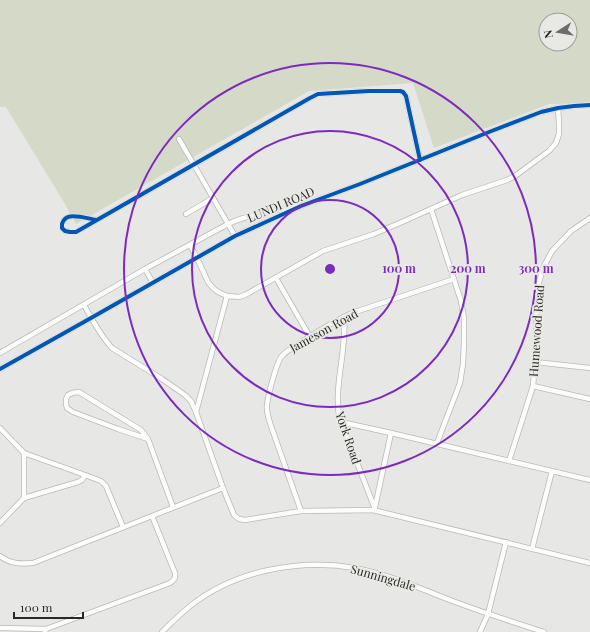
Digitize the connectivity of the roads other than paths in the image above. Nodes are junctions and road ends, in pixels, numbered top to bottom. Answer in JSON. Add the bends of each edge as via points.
{"nodes":[{"id":1,"x":590,"y":105,"type":"edge"},
{"id":2,"x":558,"y":108,"type":"junction"},
{"id":3,"x":179,"y":138,"type":"dead end"},
{"id":4,"x":420,"y":160,"type":"junction"},
{"id":5,"x":194,"y":165,"type":"junction"},
{"id":6,"x":213,"y":198,"type":"junction"},
{"id":7,"x":301,"y":206,"type":"junction"},
{"id":8,"x":431,"y":209,"type":"junction"},
{"id":9,"x":186,"y":214,"type":"dead end"},
{"id":10,"x":590,"y":218,"type":"edge"},
{"id":11,"x":97,"y":220,"type":"junction"},
{"id":12,"x":228,"y":224,"type":"junction"},
{"id":13,"x":236,"y":236,"type":"junction"},
{"id":14,"x":190,"y":245,"type":"junction"},
{"id":15,"x":197,"y":258,"type":"junction"},
{"id":16,"x":145,"y":269,"type":"junction"},
{"id":17,"x":276,"y":278,"type":"junction"},
{"id":18,"x":454,"y":279,"type":"junction"},
{"id":19,"x":153,"y":283,"type":"junction"},
{"id":20,"x":227,"y":296,"type":"junction"},
{"id":21,"x":84,"y":305,"type":"junction"},
{"id":22,"x":344,"y":317,"type":"junction"},
{"id":23,"x":92,"y":318,"type":"junction"},
{"id":24,"x":310,"y":337,"type":"junction"},
{"id":25,"x":0,"y":353,"type":"edge"},
{"id":26,"x":535,"y":362,"type":"junction"},
{"id":27,"x":590,"y":368,"type":"edge"},
{"id":28,"x":0,"y":369,"type":"edge"},
{"id":29,"x":534,"y":386,"type":"junction"},
{"id":30,"x":590,"y":399,"type":"edge"},
{"id":31,"x":196,"y":412,"type":"junction"},
{"id":32,"x":341,"y":422,"type":"junction"},
{"id":33,"x":0,"y":428,"type":"edge"},
{"id":34,"x":391,"y":433,"type":"junction"},
{"id":35,"x":148,"y":439,"type":"junction"},
{"id":36,"x":437,"y":443,"type":"junction"},
{"id":37,"x":24,"y":453,"type":"junction"},
{"id":38,"x":509,"y":461,"type":"junction"},
{"id":39,"x":552,"y":471,"type":"junction"},
{"id":40,"x":84,"y":475,"type":"junction"},
{"id":41,"x":590,"y":480,"type":"edge"},
{"id":42,"x":223,"y":488,"type":"junction"},
{"id":43,"x":24,"y":498,"type":"junction"},
{"id":44,"x":173,"y":507,"type":"junction"},
{"id":45,"x":374,"y":509,"type":"junction"},
{"id":46,"x":301,"y":511,"type":"junction"},
{"id":47,"x":152,"y":516,"type":"junction"},
{"id":48,"x":0,"y":523,"type":"edge"},
{"id":49,"x":123,"y":527,"type":"junction"},
{"id":50,"x":506,"y":542,"type":"junction"},
{"id":51,"x":532,"y":549,"type":"junction"},
{"id":52,"x":0,"y":556,"type":"edge"},
{"id":53,"x":590,"y":563,"type":"edge"},
{"id":54,"x":488,"y":614,"type":"junction"},
{"id":55,"x":0,"y":628,"type":"edge"},
{"id":56,"x":45,"y":630,"type":"edge"},
{"id":57,"x":162,"y":632,"type":"edge"},
{"id":58,"x":480,"y":632,"type":"edge"},
{"id":59,"x":544,"y":632,"type":"edge"}],
"edges":[{"from":1,"to":2,"type":"street","name":"LUNDI ROAD"},
{"from":2,"to":4,"type":"street","name":"LUNDI ROAD","via":[[524,118]]},
{"from":2,"to":8,"type":"street","via":[[558,138],[549,151],[507,180],[462,195]]},
{"from":3,"to":5,"type":"street"},
{"from":4,"to":5,"type":"street","via":[[406,96],[400,91],[369,91],[315,95]]},
{"from":4,"to":7,"type":"street","name":"LUNDI ROAD"},
{"from":5,"to":6,"type":"street"},
{"from":5,"to":11,"type":"street"},
{"from":6,"to":9,"type":"street"},
{"from":6,"to":12,"type":"street"},
{"from":7,"to":12,"type":"street","name":"LUNDI ROAD","via":[[257,214]]},
{"from":7,"to":13,"type":"street","name":"LUNDI ROAD"},
{"from":8,"to":17,"type":"street","via":[[374,234],[323,251]]},
{"from":8,"to":18,"type":"street"},
{"from":10,"to":26,"type":"street","name":"Humewood Road","via":[[571,231],[552,251],[544,266],[537,297]]},
{"from":11,"to":11,"type":"street","via":[[68,216],[62,228],[65,231],[76,232]]},
{"from":12,"to":13,"type":"street"},
{"from":12,"to":14,"type":"street","name":"LUNDI ROAD"},
{"from":13,"to":15,"type":"street","name":"LUNDI ROAD"},
{"from":14,"to":15,"type":"street"},
{"from":14,"to":16,"type":"street","name":"LUNDI ROAD"},
{"from":15,"to":19,"type":"street","name":"LUNDI ROAD"},
{"from":15,"to":20,"type":"street","via":[[208,282],[218,292]]},
{"from":16,"to":19,"type":"street"},
{"from":16,"to":21,"type":"street","name":"LUNDI ROAD"},
{"from":17,"to":20,"type":"street","via":[[245,295]]},
{"from":17,"to":24,"type":"street"},
{"from":18,"to":22,"type":"street","name":"Jameson Road"},
{"from":18,"to":36,"type":"street","via":[[464,319],[463,364],[460,383]]},
{"from":19,"to":23,"type":"street","name":"LUNDI ROAD"},
{"from":20,"to":31,"type":"street"},
{"from":21,"to":23,"type":"street"},
{"from":21,"to":25,"type":"street","name":"LUNDI ROAD"},
{"from":22,"to":24,"type":"street","name":"Jameson Road"},
{"from":22,"to":32,"type":"street","name":"York Road","via":[[337,405]]},
{"from":23,"to":28,"type":"street","name":"LUNDI ROAD"},
{"from":23,"to":31,"type":"street","via":[[112,348],[185,395]]},
{"from":24,"to":46,"type":"street","name":"Jameson Road","via":[[281,358],[267,405],[270,426]]},
{"from":26,"to":27,"type":"street"},
{"from":26,"to":29,"type":"street","name":"Humewood Road"},
{"from":29,"to":30,"type":"street"},
{"from":29,"to":38,"type":"street","name":"Humewood Road"},
{"from":31,"to":42,"type":"street"},
{"from":32,"to":34,"type":"street"},
{"from":32,"to":45,"type":"street","name":"York Road"},
{"from":33,"to":37,"type":"street"},
{"from":34,"to":36,"type":"street"},
{"from":34,"to":45,"type":"street"},
{"from":35,"to":35,"type":"street","via":[[73,412],[67,408],[68,395],[79,392],[141,430]]},
{"from":35,"to":44,"type":"street"},
{"from":36,"to":38,"type":"street"},
{"from":37,"to":40,"type":"street"},
{"from":37,"to":43,"type":"street"},
{"from":38,"to":39,"type":"street"},
{"from":39,"to":41,"type":"street"},
{"from":39,"to":51,"type":"street"},
{"from":40,"to":43,"type":"street","via":[[78,482]]},
{"from":40,"to":49,"type":"street","via":[[101,481],[106,486]]},
{"from":42,"to":44,"type":"street"},
{"from":42,"to":46,"type":"street","via":[[234,515],[239,519]]},
{"from":43,"to":48,"type":"street"},
{"from":44,"to":47,"type":"street"},
{"from":45,"to":46,"type":"street"},
{"from":45,"to":50,"type":"street"},
{"from":47,"to":49,"type":"street"},
{"from":47,"to":56,"type":"street","via":[[175,572],[174,580]]},
{"from":49,"to":52,"type":"street","via":[[33,563],[21,564],[7,561]]},
{"from":50,"to":51,"type":"street"},
{"from":50,"to":54,"type":"street"},
{"from":51,"to":53,"type":"street"},
{"from":54,"to":57,"type":"street","name":"Sunningdale","via":[[355,568],[329,565],[297,566],[266,570],[224,585],[189,607]]},
{"from":54,"to":58,"type":"street"},
{"from":54,"to":59,"type":"street","name":"Sunningdale"},
{"from":55,"to":56,"type":"street"}]}
